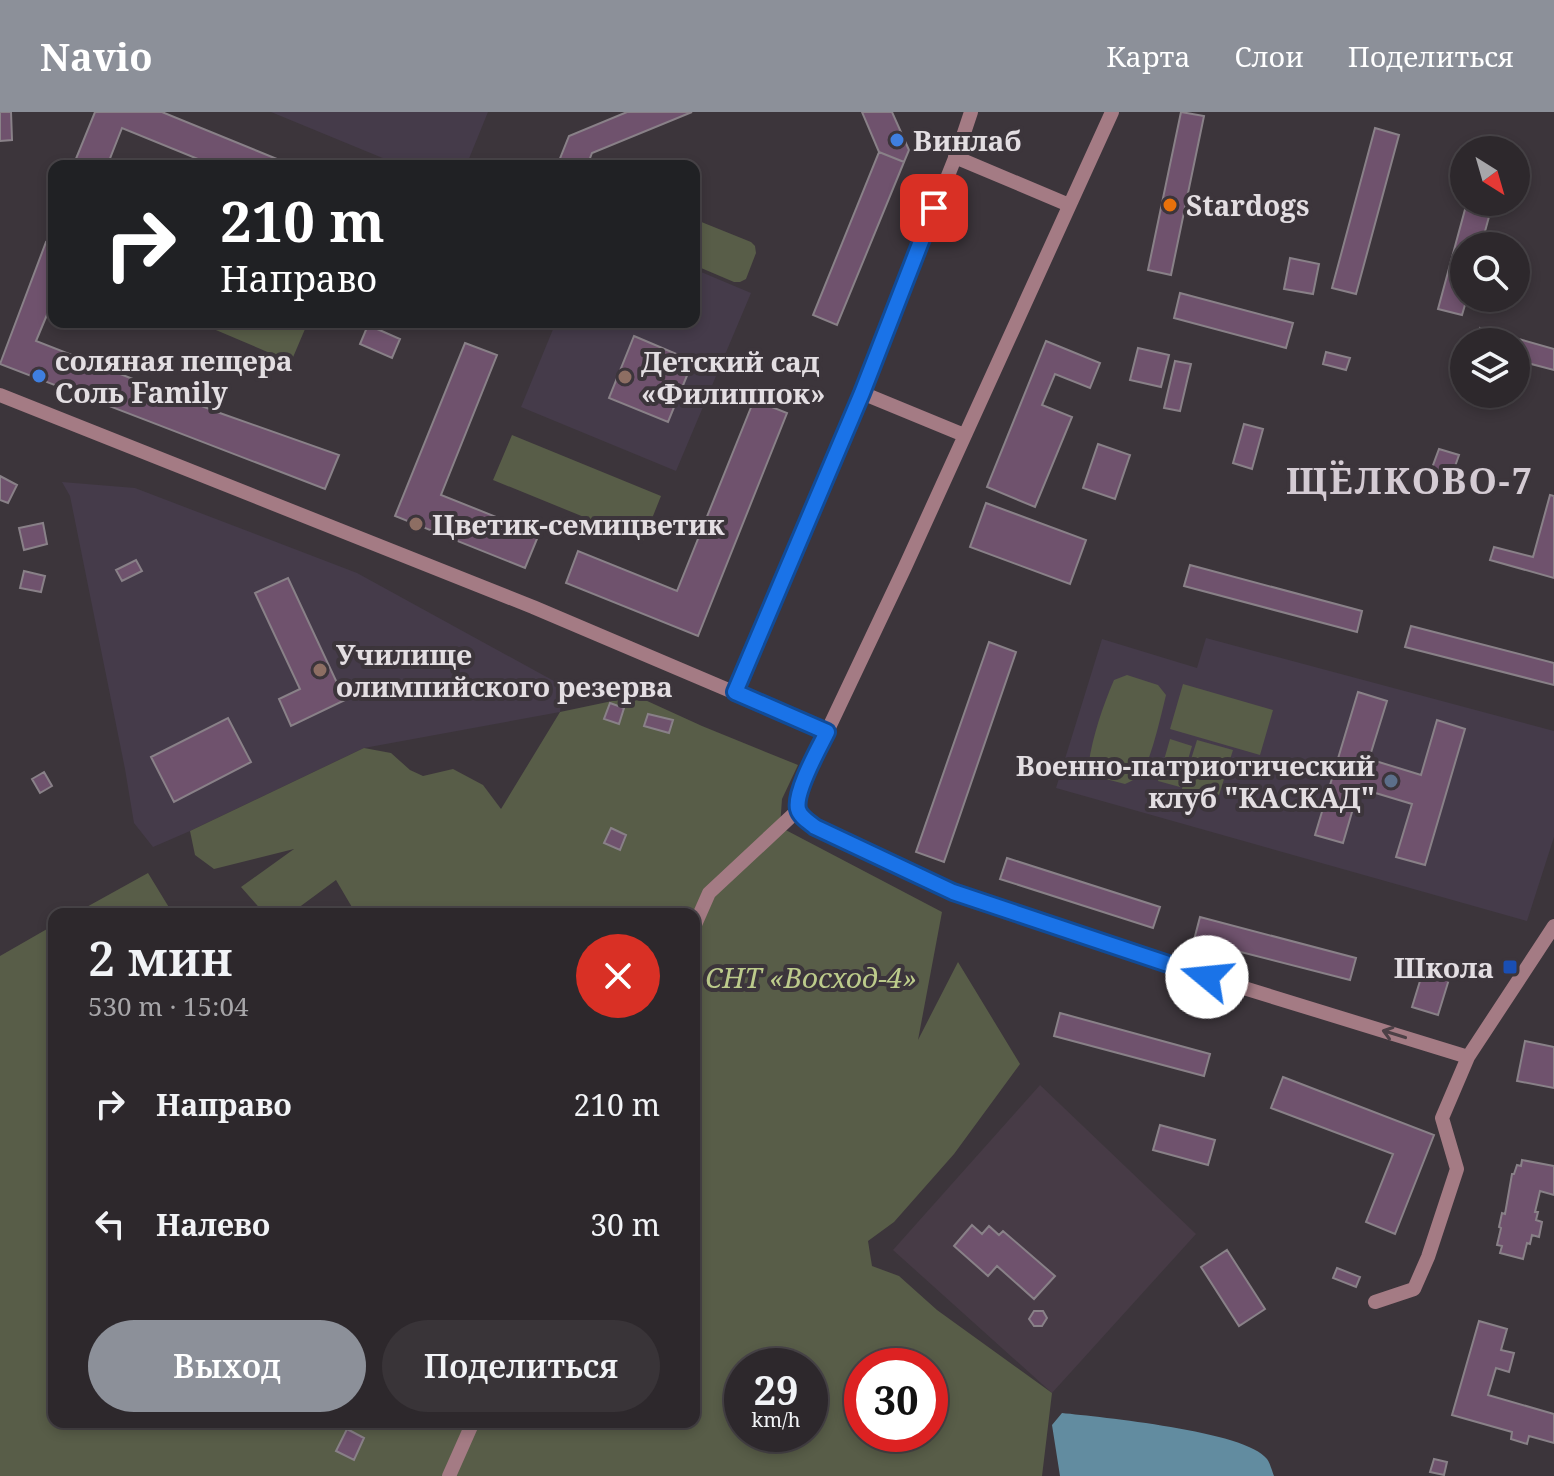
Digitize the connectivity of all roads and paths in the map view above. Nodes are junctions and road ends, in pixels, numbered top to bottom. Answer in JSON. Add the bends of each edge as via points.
{"nodes":[{"id":1,"x":971,"y":112,"type":"edge"},
{"id":2,"x":1112,"y":112,"type":"edge"},
{"id":3,"x":955,"y":157,"type":"junction"},
{"id":4,"x":1069,"y":205,"type":"junction"},
{"id":5,"x":862,"y":393,"type":"junction"},
{"id":6,"x":0,"y":395,"type":"edge"},
{"id":7,"x":964,"y":435,"type":"junction"},
{"id":8,"x":735,"y":692,"type":"junction"},
{"id":9,"x":827,"y":732,"type":"junction"},
{"id":10,"x":798,"y":810,"type":"junction"},
{"id":11,"x":700,"y":913,"type":"edge"},
{"id":12,"x":1554,"y":926,"type":"edge"},
{"id":13,"x":1468,"y":1057,"type":"junction"},
{"id":14,"x":1375,"y":1302,"type":"dead end"},
{"id":15,"x":470,"y":1428,"type":"edge"},
{"id":16,"x":449,"y":1476,"type":"edge"}],
"edges":[{"from":1,"to":3,"type":"street"},
{"from":2,"to":4,"type":"street"},
{"from":3,"to":4,"type":"street"},
{"from":3,"to":5,"type":"street"},
{"from":4,"to":7,"type":"street"},
{"from":5,"to":7,"type":"street"},
{"from":5,"to":8,"type":"street"},
{"from":6,"to":8,"type":"street"},
{"from":7,"to":9,"type":"street"},
{"from":8,"to":9,"type":"street"},
{"from":9,"to":10,"type":"street","via":[[798,797]]},
{"from":10,"to":11,"type":"street","via":[[709,893]]},
{"from":13,"to":10,"type":"street","one_way":true,"via":[[1180,969],[953,892],[815,827]]},
{"from":12,"to":13,"type":"street"},
{"from":13,"to":14,"type":"street","via":[[1442,1118],[1457,1169],[1428,1257],[1414,1289]]},
{"from":15,"to":16,"type":"street"}]}
